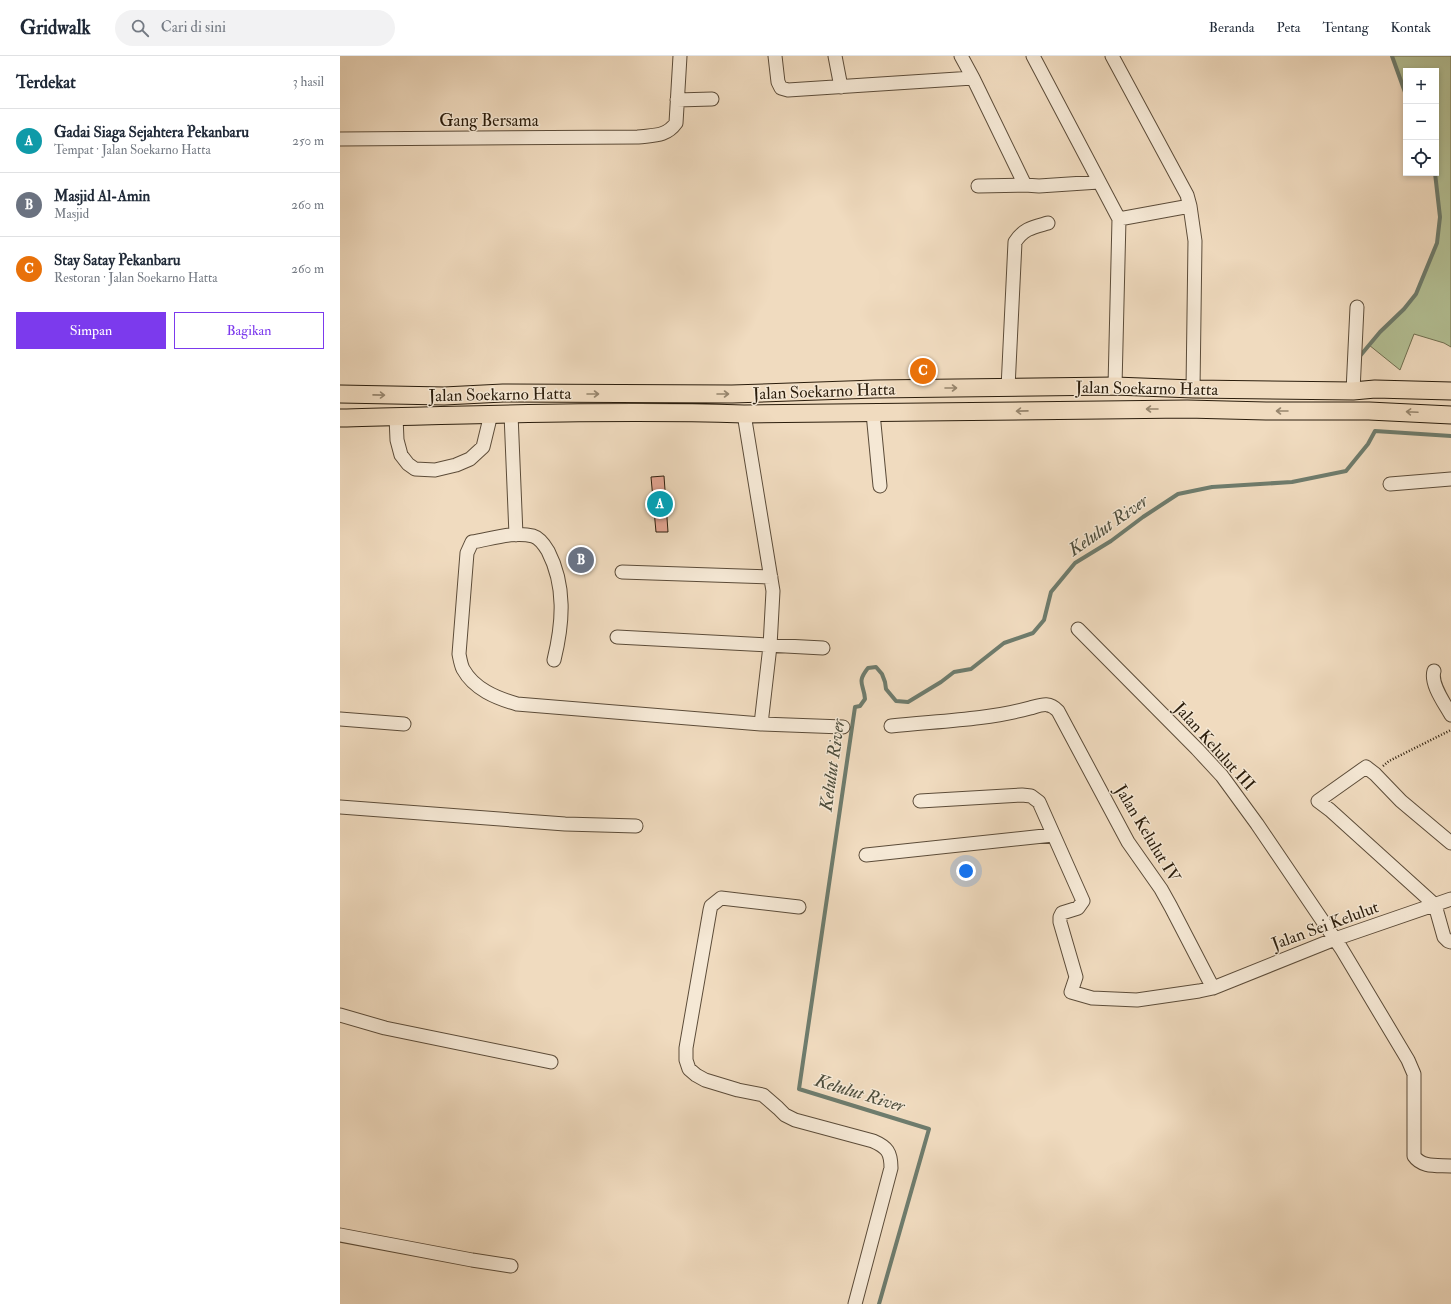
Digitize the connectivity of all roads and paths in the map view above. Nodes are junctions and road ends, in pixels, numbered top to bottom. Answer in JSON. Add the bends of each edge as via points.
{"nodes":[{"id":1,"x":680,"y":56,"type":"edge"},
{"id":2,"x":775,"y":56,"type":"edge"},
{"id":3,"x":835,"y":56,"type":"edge"},
{"id":4,"x":960,"y":56,"type":"edge"},
{"id":5,"x":1033,"y":56,"type":"edge"},
{"id":6,"x":1112,"y":56,"type":"edge"},
{"id":7,"x":973,"y":78,"type":"junction"},
{"id":8,"x":841,"y":87,"type":"junction"},
{"id":9,"x":712,"y":99,"type":"dead end"},
{"id":10,"x":677,"y":100,"type":"junction"},
{"id":11,"x":340,"y":139,"type":"edge"},
{"id":12,"x":1099,"y":182,"type":"junction"},
{"id":13,"x":978,"y":186,"type":"dead end"},
{"id":14,"x":1025,"y":186,"type":"junction"},
{"id":15,"x":1190,"y":206,"type":"junction"},
{"id":16,"x":1119,"y":219,"type":"junction"},
{"id":17,"x":1048,"y":223,"type":"dead end"},
{"id":18,"x":1357,"y":307,"type":"dead end"},
{"id":19,"x":1115,"y":386,"type":"junction"},
{"id":20,"x":1008,"y":388,"type":"junction"},
{"id":21,"x":1193,"y":388,"type":"junction"},
{"id":22,"x":920,"y":389,"type":"junction"},
{"id":23,"x":1353,"y":391,"type":"junction"},
{"id":24,"x":1451,"y":392,"type":"edge"},
{"id":25,"x":340,"y":394,"type":"edge"},
{"id":26,"x":873,"y":412,"type":"junction"},
{"id":27,"x":921,"y":412,"type":"junction"},
{"id":28,"x":491,"y":414,"type":"junction"},
{"id":29,"x":511,"y":414,"type":"junction"},
{"id":30,"x":744,"y":414,"type":"junction"},
{"id":31,"x":1451,"y":415,"type":"edge"},
{"id":32,"x":396,"y":416,"type":"junction"},
{"id":33,"x":340,"y":418,"type":"edge"},
{"id":34,"x":1451,"y":479,"type":"edge"},
{"id":35,"x":1390,"y":484,"type":"dead end"},
{"id":36,"x":880,"y":486,"type":"dead end"},
{"id":37,"x":516,"y":535,"type":"junction"},
{"id":38,"x":622,"y":572,"type":"dead end"},
{"id":39,"x":771,"y":577,"type":"junction"},
{"id":40,"x":1078,"y":629,"type":"dead end"},
{"id":41,"x":617,"y":637,"type":"dead end"},
{"id":42,"x":770,"y":646,"type":"junction"},
{"id":43,"x":823,"y":648,"type":"dead end"},
{"id":44,"x":554,"y":660,"type":"dead end"},
{"id":45,"x":1434,"y":671,"type":"dead end"},
{"id":46,"x":1451,"y":716,"type":"edge"},
{"id":47,"x":340,"y":719,"type":"edge"},
{"id":48,"x":404,"y":724,"type":"dead end"},
{"id":49,"x":761,"y":724,"type":"junction"},
{"id":50,"x":891,"y":726,"type":"dead end"},
{"id":51,"x":843,"y":727,"type":"dead end"},
{"id":52,"x":1451,"y":730,"type":"edge"},
{"id":53,"x":1370,"y":770,"type":"junction"},
{"id":54,"x":920,"y":800,"type":"dead end"},
{"id":55,"x":340,"y":807,"type":"edge"},
{"id":56,"x":636,"y":826,"type":"dead end"},
{"id":57,"x":1053,"y":835,"type":"junction"},
{"id":58,"x":1451,"y":843,"type":"edge"},
{"id":59,"x":866,"y":855,"type":"dead end"},
{"id":60,"x":1451,"y":899,"type":"edge"},
{"id":61,"x":1435,"y":904,"type":"junction"},
{"id":62,"x":799,"y":907,"type":"dead end"},
{"id":63,"x":1335,"y":939,"type":"junction"},
{"id":64,"x":1451,"y":942,"type":"edge"},
{"id":65,"x":1212,"y":988,"type":"junction"},
{"id":66,"x":340,"y":1015,"type":"edge"},
{"id":67,"x":551,"y":1062,"type":"dead end"},
{"id":68,"x":1451,"y":1166,"type":"edge"},
{"id":69,"x":340,"y":1235,"type":"edge"},
{"id":70,"x":511,"y":1266,"type":"dead end"},
{"id":71,"x":856,"y":1304,"type":"edge"}],
"edges":[{"from":1,"to":10,"type":"street","name":"Gang Bersama"},
{"from":2,"to":8,"type":"street","via":[[778,82],[782,88],[788,90]]},
{"from":3,"to":8,"type":"street"},
{"from":4,"to":7,"type":"street"},
{"from":5,"to":12,"type":"street"},
{"from":6,"to":15,"type":"street","via":[[1187,195]]},
{"from":7,"to":8,"type":"street"},
{"from":7,"to":14,"type":"street"},
{"from":9,"to":10,"type":"street"},
{"from":10,"to":11,"type":"street","name":"Gang Bersama","via":[[676,123],[671,130],[663,134],[638,137]]},
{"from":12,"to":14,"type":"street"},
{"from":12,"to":16,"type":"street"},
{"from":13,"to":14,"type":"street"},
{"from":15,"to":16,"type":"street"},
{"from":15,"to":21,"type":"street","via":[[1195,241]]},
{"from":16,"to":19,"type":"street"},
{"from":17,"to":20,"type":"street","via":[[1029,228],[1020,234],[1015,242]]},
{"from":18,"to":23,"type":"street"},
{"from":19,"to":20,"type":"main road","name":"Jalan Soekarno Hatta"},
{"from":19,"to":21,"type":"main road","name":"Jalan Soekarno Hatta"},
{"from":22,"to":20,"type":"main road","name":"Jalan Soekarno Hatta","one_way":true},
{"from":21,"to":23,"type":"main road","name":"Jalan Soekarno Hatta"},
{"from":25,"to":22,"type":"main road","name":"Jalan Soekarno Hatta","one_way":true,"via":[[732,394]]},
{"from":22,"to":27,"type":"main road"},
{"from":23,"to":24,"type":"main road","name":"Jalan Soekarno Hatta","via":[[1375,389]]},
{"from":26,"to":27,"type":"main road","name":"Jalan Soekarno Hatta"},
{"from":26,"to":30,"type":"main road","name":"Jalan Soekarno Hatta"},
{"from":26,"to":36,"type":"street"},
{"from":31,"to":27,"type":"main road","name":"Jalan Soekarno Hatta","one_way":true,"via":[[1369,411],[1187,409]]},
{"from":28,"to":29,"type":"main road","name":"Jalan Soekarno Hatta"},
{"from":28,"to":32,"type":"main road","name":"Jalan Soekarno Hatta"},
{"from":28,"to":32,"type":"street","via":[[483,447],[470,459],[435,470],[415,469],[401,456]]},
{"from":29,"to":30,"type":"main road","name":"Jalan Soekarno Hatta"},
{"from":29,"to":37,"type":"street"},
{"from":30,"to":39,"type":"street"},
{"from":32,"to":33,"type":"main road","name":"Jalan Soekarno Hatta"},
{"from":34,"to":35,"type":"street"},
{"from":37,"to":44,"type":"street","via":[[534,536],[544,544],[559,583],[560,637]]},
{"from":37,"to":49,"type":"street","via":[[472,542],[467,553],[459,654],[462,668],[473,682],[498,699],[517,704]]},
{"from":38,"to":39,"type":"street"},
{"from":39,"to":42,"type":"street","via":[[773,590]]},
{"from":40,"to":63,"type":"street","name":"Jalan Kelulut III","via":[[1222,776]]},
{"from":41,"to":42,"type":"street"},
{"from":42,"to":43,"type":"street"},
{"from":42,"to":49,"type":"street"},
{"from":45,"to":46,"type":"street","via":[[1434,683]]},
{"from":47,"to":48,"type":"street"},
{"from":49,"to":51,"type":"street"},
{"from":50,"to":65,"type":"street","name":"Jalan Kelulut IV","via":[[1008,714],[1046,703],[1054,706],[1128,842],[1171,907]]},
{"from":52,"to":53,"type":"path"},
{"from":53,"to":58,"type":"street","via":[[1401,801]]},
{"from":53,"to":61,"type":"street","via":[[1318,801]]},
{"from":54,"to":57,"type":"street","via":[[1031,796],[1039,802]]},
{"from":55,"to":56,"type":"street","via":[[565,824]]},
{"from":57,"to":59,"type":"street"},
{"from":57,"to":65,"type":"street","name":"Jalan Sei Kelulut","via":[[1082,901],[1078,908],[1062,913],[1060,917],[1076,977],[1071,992],[1092,998],[1138,1000]]},
{"from":60,"to":61,"type":"street","name":"Jalan Sei Kelulut"},
{"from":61,"to":63,"type":"street","name":"Jalan Sei Kelulut"},
{"from":61,"to":64,"type":"street","via":[[1444,937]]},
{"from":62,"to":71,"type":"street","via":[[720,898],[711,906],[686,1060],[690,1069],[705,1080],[763,1095],[785,1116],[873,1140],[888,1150],[890,1168]]},
{"from":63,"to":65,"type":"street","name":"Jalan Sei Kelulut"},
{"from":63,"to":68,"type":"street","name":"Jalan Kelulut III","via":[[1414,1074],[1414,1156],[1424,1164]]},
{"from":66,"to":67,"type":"street","via":[[385,1028]]},
{"from":69,"to":70,"type":"street"}]}
